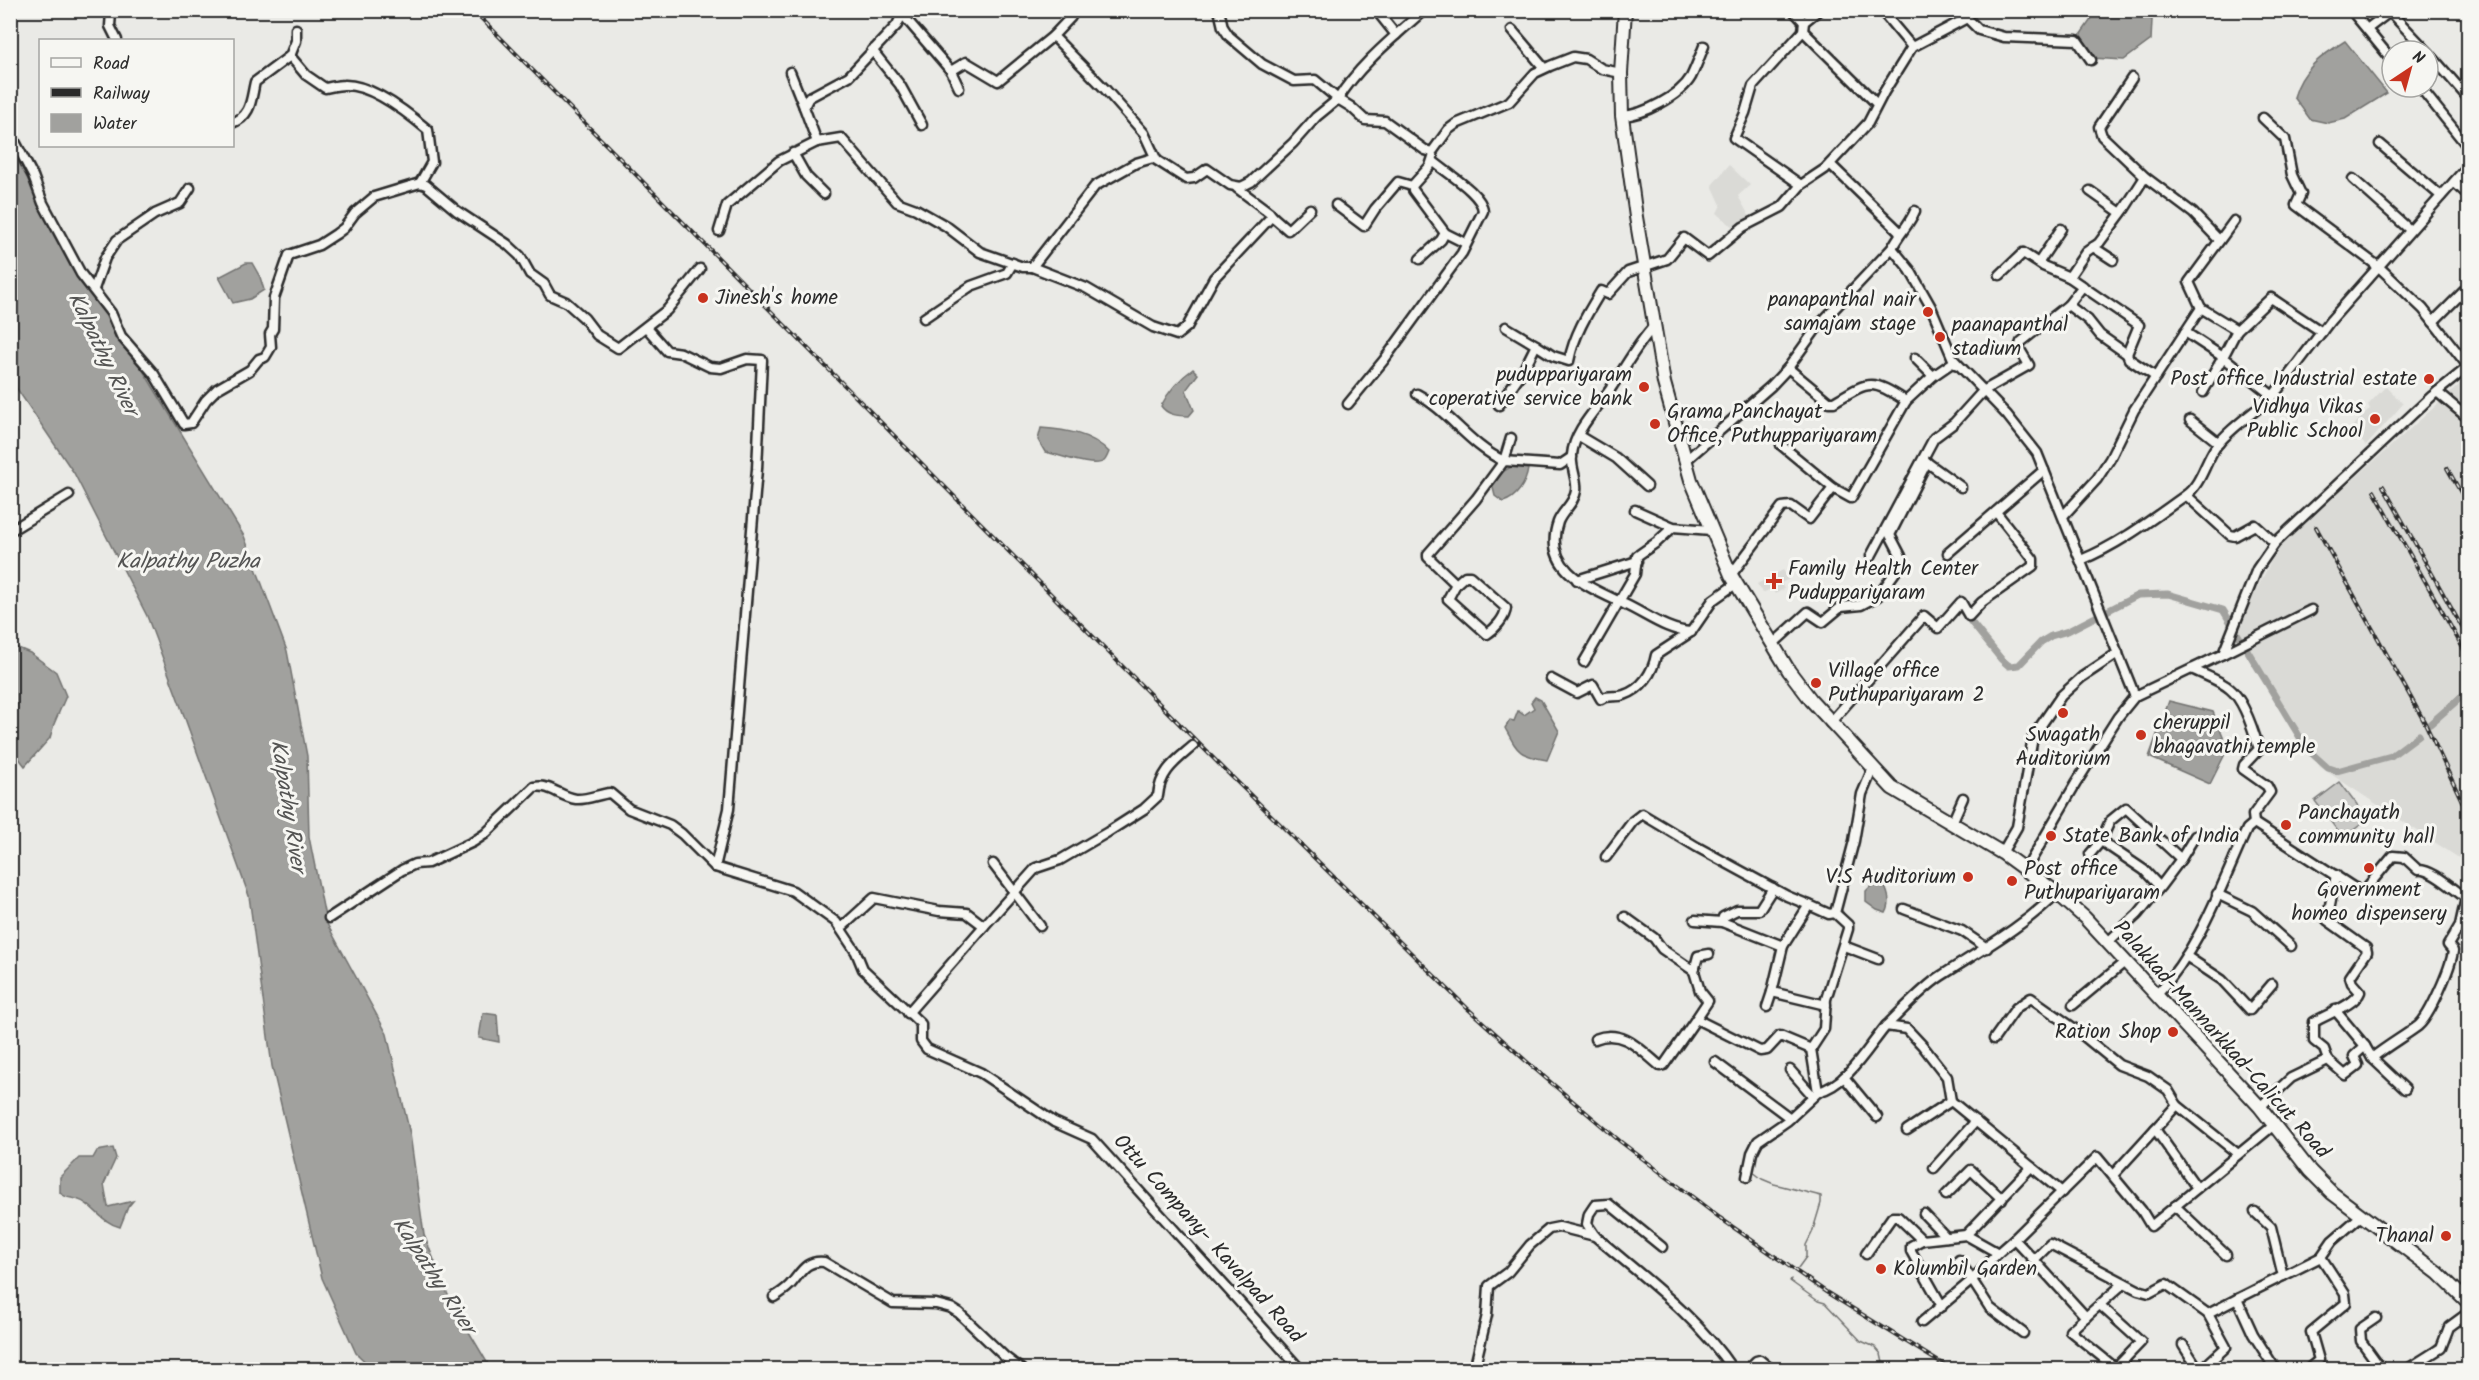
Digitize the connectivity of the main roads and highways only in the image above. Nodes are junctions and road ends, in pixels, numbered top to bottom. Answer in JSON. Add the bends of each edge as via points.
{"nodes":[{"id":1,"x":1625,"y":10,"type":"edge"},
{"id":2,"x":2469,"y":1302,"type":"edge"}],
"edges":[{"from":1,"to":2,"type":"highway","name":"Palakkad-Mannarkkad-Calicut Road","via":[[1622,116],[1664,383],[1685,461],[1711,530],[1734,579],[1789,671],[1830,723],[1892,788],[2026,869],[2109,941],[2260,1107],[2310,1171]]}]}
